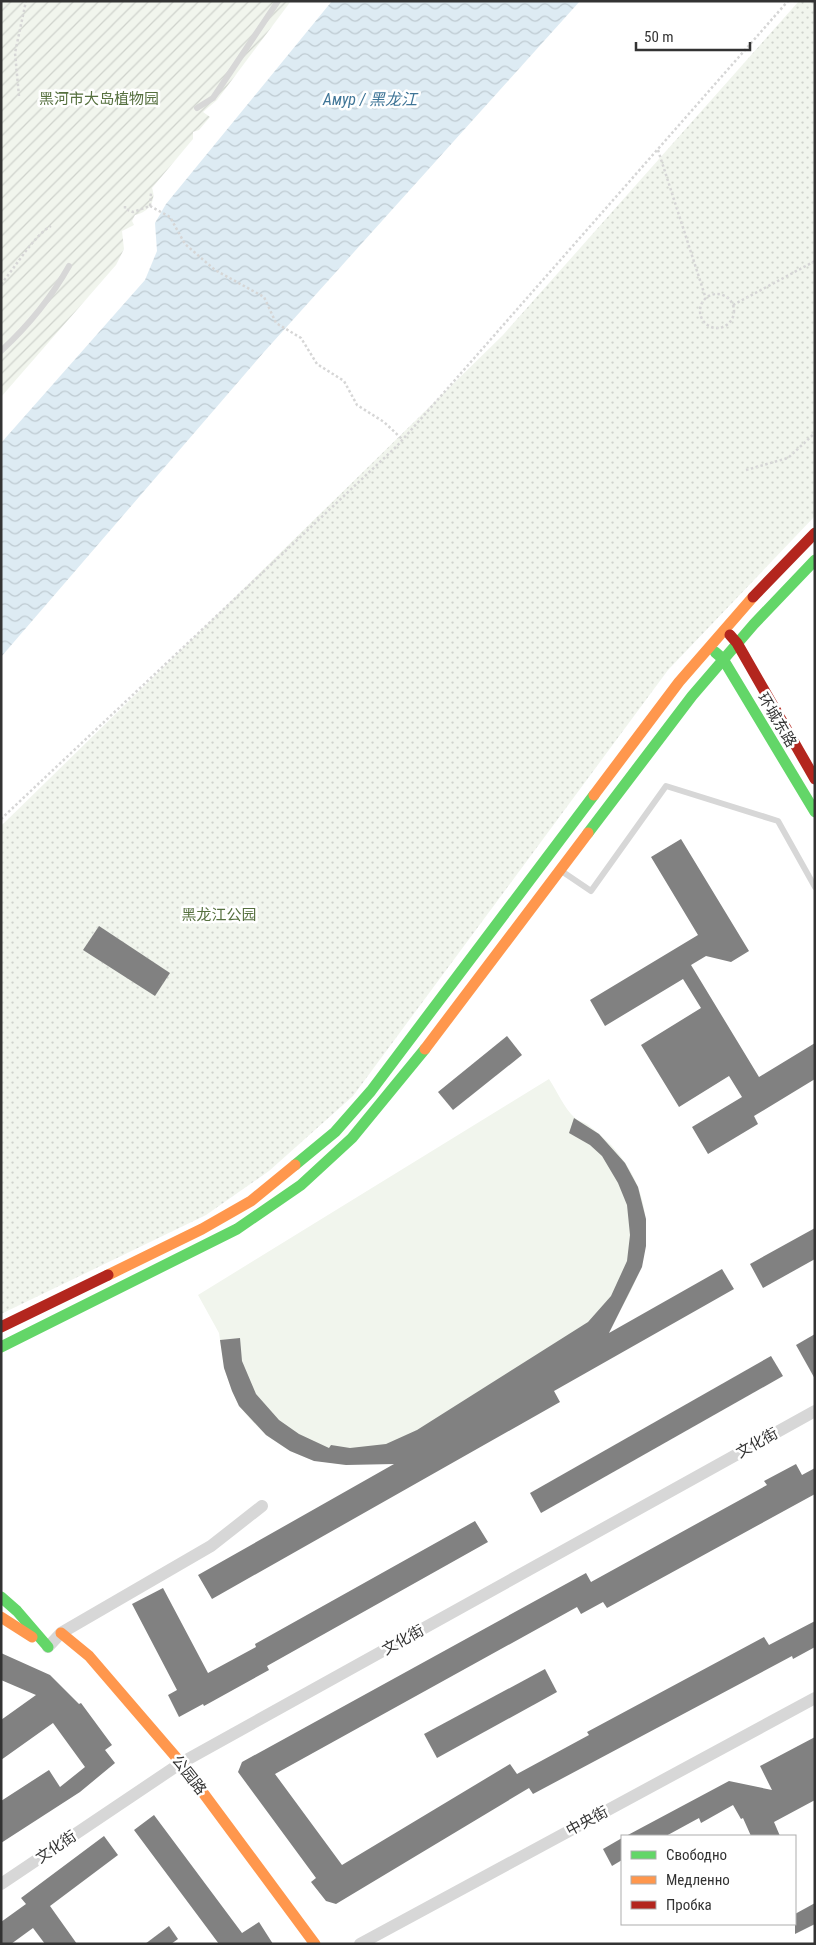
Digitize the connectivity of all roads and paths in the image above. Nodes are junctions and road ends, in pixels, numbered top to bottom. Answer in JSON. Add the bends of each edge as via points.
{"nodes":[{"id":1,"x":26,"y":1,"type":"edge"},
{"id":2,"x":278,"y":1,"type":"edge"},
{"id":3,"x":788,"y":1,"type":"edge"},
{"id":4,"x":19,"y":96,"type":"dead end"},
{"id":5,"x":197,"y":108,"type":"dead end"},
{"id":6,"x":657,"y":150,"type":"junction"},
{"id":7,"x":151,"y":193,"type":"dead end"},
{"id":8,"x":125,"y":206,"type":"dead end"},
{"id":9,"x":150,"y":206,"type":"junction"},
{"id":10,"x":50,"y":226,"type":"dead end"},
{"id":11,"x":815,"y":261,"type":"edge"},
{"id":12,"x":69,"y":266,"type":"dead end"},
{"id":13,"x":1,"y":284,"type":"edge"},
{"id":14,"x":706,"y":299,"type":"junction"},
{"id":15,"x":733,"y":305,"type":"junction"},
{"id":16,"x":1,"y":351,"type":"edge"},
{"id":17,"x":815,"y":433,"type":"edge"},
{"id":18,"x":402,"y":440,"type":"junction"},
{"id":19,"x":746,"y":470,"type":"dead end"},
{"id":20,"x":815,"y":533,"type":"edge"},
{"id":21,"x":815,"y":560,"type":"edge"},
{"id":22,"x":724,"y":630,"type":"junction"},
{"id":23,"x":737,"y":643,"type":"junction"},
{"id":24,"x":710,"y":646,"type":"junction"},
{"id":25,"x":722,"y":659,"type":"junction"},
{"id":26,"x":815,"y":779,"type":"edge"},
{"id":27,"x":815,"y":812,"type":"edge"},
{"id":28,"x":1,"y":819,"type":"edge"},
{"id":29,"x":559,"y":870,"type":"junction"},
{"id":30,"x":815,"y":887,"type":"edge"},
{"id":31,"x":1,"y":1327,"type":"edge"},
{"id":32,"x":1,"y":1348,"type":"edge"},
{"id":33,"x":815,"y":1412,"type":"edge"},
{"id":34,"x":262,"y":1506,"type":"dead end"},
{"id":35,"x":1,"y":1597,"type":"edge"},
{"id":36,"x":1,"y":1617,"type":"edge"},
{"id":37,"x":61,"y":1633,"type":"junction"},
{"id":38,"x":48,"y":1647,"type":"junction"},
{"id":39,"x":815,"y":1698,"type":"edge"},
{"id":40,"x":181,"y":1763,"type":"junction"},
{"id":41,"x":1,"y":1884,"type":"edge"},
{"id":42,"x":315,"y":1944,"type":"edge"},
{"id":43,"x":360,"y":1944,"type":"edge"}],
"edges":[{"from":1,"to":4,"type":"path","via":[[15,53]]},
{"from":2,"to":5,"type":"lane","via":[[213,98]]},
{"from":3,"to":6,"type":"path"},
{"from":6,"to":14,"type":"path"},
{"from":6,"to":18,"type":"path"},
{"from":7,"to":9,"type":"path"},
{"from":8,"to":9,"type":"path","via":[[133,212]]},
{"from":9,"to":18,"type":"path","via":[[170,217],[185,244],[215,270],[264,297],[276,323],[301,338],[317,364],[344,381],[357,405],[384,422]]},
{"from":10,"to":13,"type":"path","via":[[36,238]]},
{"from":11,"to":15,"type":"path"},
{"from":12,"to":16,"type":"lane","via":[[41,310]]},
{"from":14,"to":15,"type":"path","via":[[721,294]]},
{"from":14,"to":15,"type":"path","via":[[702,303],[701,314],[706,324],[716,328],[731,321]]},
{"from":17,"to":19,"type":"path","via":[[788,458]]},
{"from":18,"to":28,"type":"path"},
{"from":20,"to":22,"type":"street"},
{"from":21,"to":23,"type":"street"},
{"from":22,"to":23,"type":"street","name":"环城东路"},
{"from":22,"to":24,"type":"street"},
{"from":23,"to":25,"type":"street"},
{"from":23,"to":26,"type":"street","name":"环城东路"},
{"from":24,"to":25,"type":"street","name":"环城东路"},
{"from":24,"to":31,"type":"street","via":[[679,682],[371,1091],[335,1132],[251,1200],[226,1215]]},
{"from":25,"to":27,"type":"street","name":"环城东路"},
{"from":25,"to":29,"type":"street"},
{"from":29,"to":30,"type":"lane","via":[[591,892],[666,786],[778,821]]},
{"from":29,"to":32,"type":"street","via":[[388,1096],[352,1138],[301,1185],[229,1233]]},
{"from":33,"to":40,"type":"street","name":"文化街"},
{"from":34,"to":37,"type":"street","via":[[211,1546]]},
{"from":35,"to":38,"type":"street"},
{"from":36,"to":38,"type":"street"},
{"from":37,"to":38,"type":"street"},
{"from":37,"to":40,"type":"street","name":"公园路","via":[[89,1656]]},
{"from":39,"to":43,"type":"street","name":"中央街"},
{"from":40,"to":41,"type":"street","name":"文化街"},
{"from":40,"to":42,"type":"street","name":"公园路"}]}
